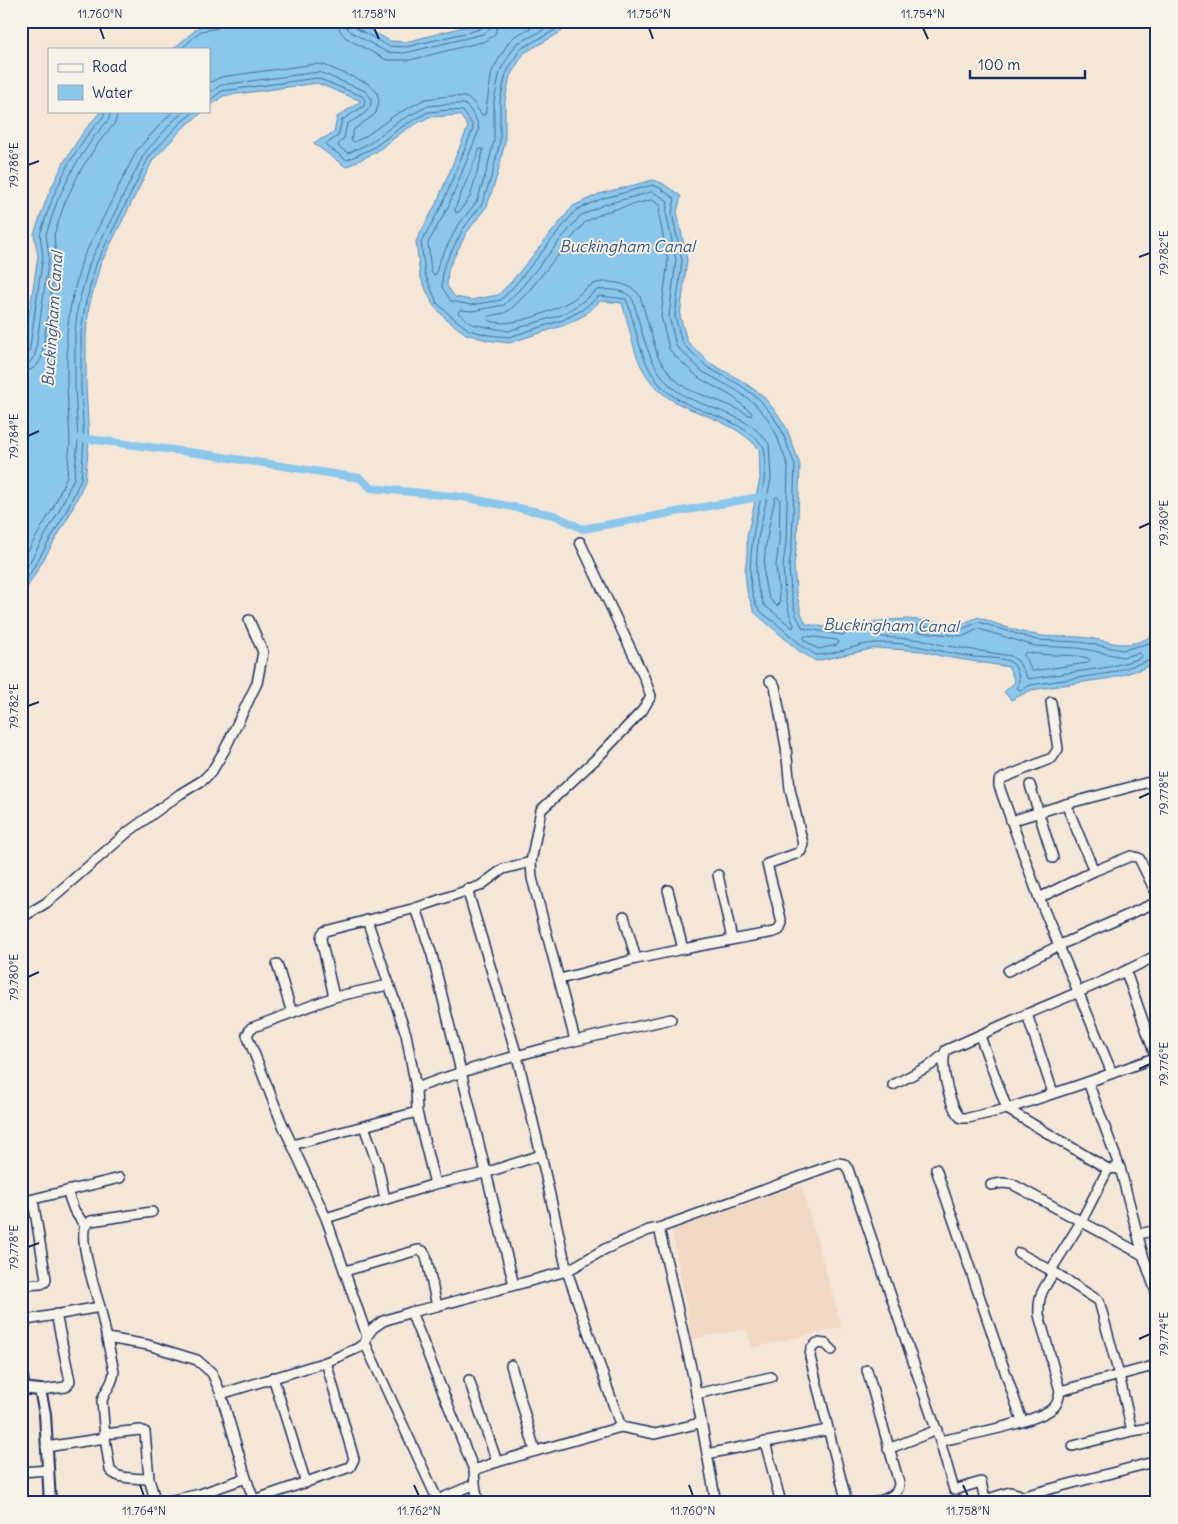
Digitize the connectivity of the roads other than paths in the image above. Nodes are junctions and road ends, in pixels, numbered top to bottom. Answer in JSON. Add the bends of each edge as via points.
{"nodes":[{"id":1,"x":580,"y":542,"type":"dead end"},
{"id":2,"x":249,"y":620,"type":"dead end"},
{"id":3,"x":770,"y":681,"type":"dead end"},
{"id":4,"x":1051,"y":702,"type":"dead end"},
{"id":5,"x":1157,"y":780,"type":"edge"},
{"id":6,"x":1030,"y":785,"type":"dead end"},
{"id":7,"x":1066,"y":804,"type":"junction"},
{"id":8,"x":1039,"y":813,"type":"junction"},
{"id":9,"x":1012,"y":821,"type":"junction"},
{"id":10,"x":1053,"y":858,"type":"dead end"},
{"id":11,"x":531,"y":862,"type":"junction"},
{"id":12,"x":1094,"y":871,"type":"junction"},
{"id":13,"x":718,"y":875,"type":"dead end"},
{"id":14,"x":467,"y":889,"type":"junction"},
{"id":15,"x":668,"y":890,"type":"dead end"},
{"id":16,"x":1157,"y":895,"type":"edge"},
{"id":17,"x":1039,"y":898,"type":"junction"},
{"id":18,"x":1157,"y":902,"type":"edge"},
{"id":19,"x":416,"y":908,"type":"junction"},
{"id":20,"x":624,"y":916,"type":"dead end"},
{"id":21,"x":21,"y":918,"type":"edge"},
{"id":22,"x":367,"y":920,"type":"junction"},
{"id":23,"x":732,"y":939,"type":"junction"},
{"id":24,"x":1060,"y":945,"type":"junction"},
{"id":25,"x":683,"y":949,"type":"junction"},
{"id":26,"x":1157,"y":955,"type":"edge"},
{"id":27,"x":636,"y":959,"type":"junction"},
{"id":28,"x":277,"y":964,"type":"dead end"},
{"id":29,"x":1008,"y":970,"type":"dead end"},
{"id":30,"x":1126,"y":972,"type":"junction"},
{"id":31,"x":560,"y":980,"type":"junction"},
{"id":32,"x":388,"y":985,"type":"junction"},
{"id":33,"x":1078,"y":994,"type":"junction"},
{"id":34,"x":334,"y":997,"type":"junction"},
{"id":35,"x":292,"y":1013,"type":"junction"},
{"id":36,"x":1027,"y":1014,"type":"junction"},
{"id":37,"x":672,"y":1020,"type":"dead end"},
{"id":38,"x":980,"y":1036,"type":"junction"},
{"id":39,"x":576,"y":1040,"type":"junction"},
{"id":40,"x":943,"y":1055,"type":"junction"},
{"id":41,"x":517,"y":1056,"type":"junction"},
{"id":42,"x":1156,"y":1057,"type":"edge"},
{"id":43,"x":461,"y":1071,"type":"junction"},
{"id":44,"x":1112,"y":1073,"type":"junction"},
{"id":45,"x":1088,"y":1082,"type":"junction"},
{"id":46,"x":893,"y":1085,"type":"dead end"},
{"id":47,"x":416,"y":1088,"type":"junction"},
{"id":48,"x":1053,"y":1093,"type":"junction"},
{"id":49,"x":1007,"y":1109,"type":"junction"},
{"id":50,"x":417,"y":1112,"type":"junction"},
{"id":51,"x":364,"y":1126,"type":"junction"},
{"id":52,"x":292,"y":1145,"type":"junction"},
{"id":53,"x":542,"y":1155,"type":"junction"},
{"id":54,"x":1120,"y":1168,"type":"junction"},
{"id":55,"x":936,"y":1169,"type":"dead end"},
{"id":56,"x":1108,"y":1169,"type":"junction"},
{"id":57,"x":485,"y":1173,"type":"junction"},
{"id":58,"x":120,"y":1178,"type":"dead end"},
{"id":59,"x":435,"y":1184,"type":"junction"},
{"id":60,"x":991,"y":1186,"type":"dead end"},
{"id":61,"x":67,"y":1191,"type":"junction"},
{"id":62,"x":385,"y":1199,"type":"junction"},
{"id":63,"x":33,"y":1200,"type":"junction"},
{"id":64,"x":21,"y":1202,"type":"edge"},
{"id":65,"x":152,"y":1212,"type":"dead end"},
{"id":66,"x":326,"y":1218,"type":"junction"},
{"id":67,"x":1081,"y":1222,"type":"junction"},
{"id":68,"x":85,"y":1226,"type":"junction"},
{"id":69,"x":659,"y":1228,"type":"junction"},
{"id":70,"x":1157,"y":1230,"type":"edge"},
{"id":71,"x":1138,"y":1234,"type":"junction"},
{"id":72,"x":1019,"y":1253,"type":"dead end"},
{"id":73,"x":1143,"y":1256,"type":"junction"},
{"id":74,"x":567,"y":1270,"type":"junction"},
{"id":75,"x":345,"y":1271,"type":"junction"},
{"id":76,"x":1052,"y":1271,"type":"junction"},
{"id":77,"x":21,"y":1285,"type":"edge"},
{"id":78,"x":514,"y":1285,"type":"junction"},
{"id":79,"x":1157,"y":1295,"type":"edge"},
{"id":80,"x":437,"y":1306,"type":"junction"},
{"id":81,"x":100,"y":1307,"type":"junction"},
{"id":82,"x":411,"y":1312,"type":"junction"},
{"id":83,"x":56,"y":1314,"type":"junction"},
{"id":84,"x":21,"y":1321,"type":"edge"},
{"id":85,"x":107,"y":1338,"type":"junction"},
{"id":86,"x":366,"y":1339,"type":"junction"},
{"id":87,"x":832,"y":1350,"type":"dead end"},
{"id":88,"x":326,"y":1362,"type":"junction"},
{"id":89,"x":21,"y":1365,"type":"edge"},
{"id":90,"x":511,"y":1365,"type":"dead end"},
{"id":91,"x":1157,"y":1365,"type":"edge"},
{"id":92,"x":867,"y":1370,"type":"dead end"},
{"id":93,"x":1119,"y":1375,"type":"junction"},
{"id":94,"x":273,"y":1377,"type":"junction"},
{"id":95,"x":771,"y":1377,"type":"dead end"},
{"id":96,"x":469,"y":1380,"type":"dead end"},
{"id":97,"x":23,"y":1388,"type":"edge"},
{"id":98,"x":219,"y":1389,"type":"junction"},
{"id":99,"x":40,"y":1390,"type":"junction"},
{"id":100,"x":1060,"y":1391,"type":"junction"},
{"id":101,"x":696,"y":1394,"type":"junction"},
{"id":102,"x":1022,"y":1421,"type":"junction"},
{"id":103,"x":700,"y":1424,"type":"junction"},
{"id":104,"x":622,"y":1427,"type":"junction"},
{"id":105,"x":1157,"y":1427,"type":"edge"},
{"id":106,"x":828,"y":1430,"type":"junction"},
{"id":107,"x":937,"y":1430,"type":"junction"},
{"id":108,"x":1132,"y":1431,"type":"junction"},
{"id":109,"x":104,"y":1436,"type":"junction"},
{"id":110,"x":940,"y":1441,"type":"junction"},
{"id":111,"x":765,"y":1442,"type":"junction"},
{"id":112,"x":1073,"y":1446,"type":"dead end"},
{"id":113,"x":46,"y":1447,"type":"junction"},
{"id":114,"x":888,"y":1449,"type":"junction"},
{"id":115,"x":535,"y":1451,"type":"junction"},
{"id":116,"x":707,"y":1454,"type":"junction"},
{"id":117,"x":1157,"y":1461,"type":"edge"},
{"id":118,"x":497,"y":1462,"type":"junction"},
{"id":119,"x":48,"y":1470,"type":"junction"},
{"id":120,"x":474,"y":1470,"type":"junction"},
{"id":121,"x":21,"y":1472,"type":"edge"},
{"id":122,"x":246,"y":1478,"type":"junction"},
{"id":123,"x":149,"y":1479,"type":"junction"},
{"id":124,"x":306,"y":1483,"type":"junction"},
{"id":125,"x":475,"y":1484,"type":"junction"},
{"id":126,"x":1021,"y":1500,"type":"edge"},
{"id":127,"x":436,"y":1501,"type":"edge"},
{"id":128,"x":986,"y":1501,"type":"edge"},
{"id":129,"x":255,"y":1502,"type":"edge"},
{"id":130,"x":50,"y":1503,"type":"edge"},
{"id":131,"x":158,"y":1503,"type":"edge"},
{"id":132,"x":478,"y":1503,"type":"edge"},
{"id":133,"x":716,"y":1503,"type":"edge"},
{"id":134,"x":781,"y":1503,"type":"edge"},
{"id":135,"x":847,"y":1503,"type":"edge"},
{"id":136,"x":873,"y":1503,"type":"edge"}],
"edges":[{"from":1,"to":11,"type":"street","via":[[651,696],[636,718],[541,810]]},
{"from":2,"to":21,"type":"street","via":[[263,652],[257,683],[212,771],[128,832],[46,903]]},
{"from":3,"to":23,"type":"street","via":[[775,686],[790,789],[803,848],[798,854],[767,864],[782,923],[779,930]]},
{"from":4,"to":9,"type":"street","via":[[1056,754],[999,781]]},
{"from":5,"to":7,"type":"street"},
{"from":6,"to":8,"type":"street"},
{"from":7,"to":8,"type":"street"},
{"from":7,"to":12,"type":"street"},
{"from":8,"to":9,"type":"street"},
{"from":8,"to":10,"type":"street"},
{"from":9,"to":17,"type":"street"},
{"from":11,"to":14,"type":"street","via":[[503,869],[480,886]]},
{"from":11,"to":31,"type":"street","via":[[532,878]]},
{"from":12,"to":16,"type":"street","via":[[1136,856]]},
{"from":12,"to":17,"type":"street"},
{"from":13,"to":23,"type":"street"},
{"from":14,"to":19,"type":"street"},
{"from":14,"to":41,"type":"street"},
{"from":15,"to":25,"type":"street"},
{"from":17,"to":24,"type":"street"},
{"from":18,"to":24,"type":"street"},
{"from":19,"to":22,"type":"street"},
{"from":19,"to":43,"type":"street","via":[[432,955]]},
{"from":20,"to":27,"type":"street"},
{"from":22,"to":32,"type":"street"},
{"from":22,"to":34,"type":"street","via":[[322,934]]},
{"from":23,"to":25,"type":"street"},
{"from":24,"to":29,"type":"street"},
{"from":24,"to":33,"type":"street"},
{"from":25,"to":27,"type":"street"},
{"from":26,"to":30,"type":"street"},
{"from":27,"to":31,"type":"street"},
{"from":28,"to":35,"type":"street"},
{"from":30,"to":33,"type":"street"},
{"from":30,"to":42,"type":"street"},
{"from":31,"to":39,"type":"street"},
{"from":32,"to":34,"type":"street"},
{"from":32,"to":47,"type":"street","via":[[406,1034]]},
{"from":33,"to":36,"type":"street"},
{"from":33,"to":44,"type":"street"},
{"from":34,"to":35,"type":"street"},
{"from":35,"to":52,"type":"street","via":[[251,1028],[246,1035]]},
{"from":36,"to":38,"type":"street"},
{"from":36,"to":48,"type":"street"},
{"from":37,"to":39,"type":"street"},
{"from":38,"to":40,"type":"street","via":[[946,1050]]},
{"from":38,"to":49,"type":"street"},
{"from":39,"to":41,"type":"street"},
{"from":40,"to":46,"type":"street"},
{"from":40,"to":49,"type":"street","via":[[947,1088],[961,1118]]},
{"from":41,"to":43,"type":"street"},
{"from":41,"to":53,"type":"street"},
{"from":42,"to":44,"type":"street"},
{"from":43,"to":47,"type":"street"},
{"from":43,"to":57,"type":"street"},
{"from":44,"to":45,"type":"street"},
{"from":45,"to":48,"type":"street"},
{"from":45,"to":54,"type":"street"},
{"from":47,"to":50,"type":"street"},
{"from":48,"to":49,"type":"street"},
{"from":49,"to":56,"type":"street"},
{"from":50,"to":51,"type":"street"},
{"from":50,"to":59,"type":"street"},
{"from":51,"to":52,"type":"street"},
{"from":51,"to":62,"type":"street"},
{"from":52,"to":66,"type":"street"},
{"from":53,"to":57,"type":"street"},
{"from":53,"to":74,"type":"street"},
{"from":54,"to":56,"type":"street"},
{"from":54,"to":71,"type":"street"},
{"from":55,"to":102,"type":"street"},
{"from":56,"to":67,"type":"street"},
{"from":57,"to":59,"type":"street"},
{"from":57,"to":78,"type":"street"},
{"from":58,"to":61,"type":"street"},
{"from":59,"to":62,"type":"street"},
{"from":60,"to":67,"type":"street","via":[[1012,1184]]},
{"from":61,"to":63,"type":"street"},
{"from":61,"to":68,"type":"street"},
{"from":62,"to":66,"type":"street"},
{"from":63,"to":64,"type":"street"},
{"from":63,"to":77,"type":"street","via":[[46,1279],[41,1284]]},
{"from":65,"to":68,"type":"street","via":[[91,1221]]},
{"from":66,"to":75,"type":"street"},
{"from":67,"to":73,"type":"street"},
{"from":67,"to":76,"type":"street"},
{"from":68,"to":81,"type":"street","via":[[83,1235]]},
{"from":69,"to":74,"type":"street","via":[[605,1249]]},
{"from":69,"to":101,"type":"street"},
{"from":69,"to":107,"type":"street","via":[[838,1162],[844,1164]]},
{"from":70,"to":71,"type":"street"},
{"from":71,"to":73,"type":"street"},
{"from":72,"to":76,"type":"street"},
{"from":73,"to":79,"type":"street"},
{"from":74,"to":78,"type":"street"},
{"from":74,"to":104,"type":"street"},
{"from":75,"to":80,"type":"street","via":[[423,1251]]},
{"from":75,"to":86,"type":"street"},
{"from":76,"to":93,"type":"street","via":[[1099,1302]]},
{"from":76,"to":100,"type":"street","via":[[1040,1294],[1039,1304]]},
{"from":78,"to":80,"type":"street"},
{"from":80,"to":82,"type":"street"},
{"from":81,"to":83,"type":"street"},
{"from":81,"to":85,"type":"street"},
{"from":82,"to":86,"type":"street","via":[[376,1324]]},
{"from":82,"to":120,"type":"street"},
{"from":83,"to":84,"type":"street"},
{"from":83,"to":99,"type":"street","via":[[70,1381],[66,1387]]},
{"from":85,"to":98,"type":"street","via":[[148,1345],[197,1360],[212,1373]]},
{"from":85,"to":109,"type":"street","via":[[114,1371],[102,1401]]},
{"from":86,"to":88,"type":"street","via":[[350,1353]]},
{"from":86,"to":127,"type":"street"},
{"from":87,"to":106,"type":"street","via":[[826,1344],[816,1343],[810,1357]]},
{"from":88,"to":94,"type":"street"},
{"from":88,"to":124,"type":"street","via":[[354,1459],[350,1467]]},
{"from":89,"to":97,"type":"street"},
{"from":90,"to":115,"type":"street"},
{"from":91,"to":93,"type":"street"},
{"from":92,"to":114,"type":"street"},
{"from":93,"to":100,"type":"street"},
{"from":93,"to":108,"type":"street"},
{"from":94,"to":98,"type":"street"},
{"from":94,"to":124,"type":"street"},
{"from":95,"to":101,"type":"street"},
{"from":96,"to":118,"type":"street"},
{"from":97,"to":99,"type":"street"},
{"from":98,"to":122,"type":"street"},
{"from":99,"to":113,"type":"street"},
{"from":100,"to":102,"type":"street","via":[[1055,1406]]},
{"from":101,"to":103,"type":"street"},
{"from":102,"to":110,"type":"street"},
{"from":103,"to":104,"type":"street","via":[[655,1434]]},
{"from":103,"to":116,"type":"street"},
{"from":104,"to":115,"type":"street"},
{"from":105,"to":108,"type":"street"},
{"from":106,"to":111,"type":"street"},
{"from":106,"to":135,"type":"street"},
{"from":107,"to":110,"type":"street"},
{"from":107,"to":114,"type":"street"},
{"from":108,"to":112,"type":"street"},
{"from":109,"to":113,"type":"street"},
{"from":109,"to":123,"type":"street","via":[[113,1474]]},
{"from":109,"to":123,"type":"street","via":[[145,1432]]},
{"from":110,"to":128,"type":"street","via":[[954,1490],[981,1482]]},
{"from":111,"to":116,"type":"street"},
{"from":111,"to":134,"type":"street"},
{"from":113,"to":119,"type":"street"},
{"from":114,"to":136,"type":"street","via":[[899,1488],[891,1496]]},
{"from":115,"to":118,"type":"street"},
{"from":116,"to":133,"type":"street"},
{"from":117,"to":126,"type":"street"},
{"from":118,"to":120,"type":"street"},
{"from":119,"to":121,"type":"street"},
{"from":119,"to":130,"type":"street"},
{"from":120,"to":125,"type":"street"},
{"from":122,"to":129,"type":"street"},
{"from":122,"to":131,"type":"street","via":[[200,1494]]},
{"from":123,"to":131,"type":"street"},
{"from":124,"to":129,"type":"street"},
{"from":125,"to":127,"type":"street"},
{"from":125,"to":132,"type":"street"},
{"from":126,"to":128,"type":"street","via":[[1018,1494],[1010,1492]]}]}
